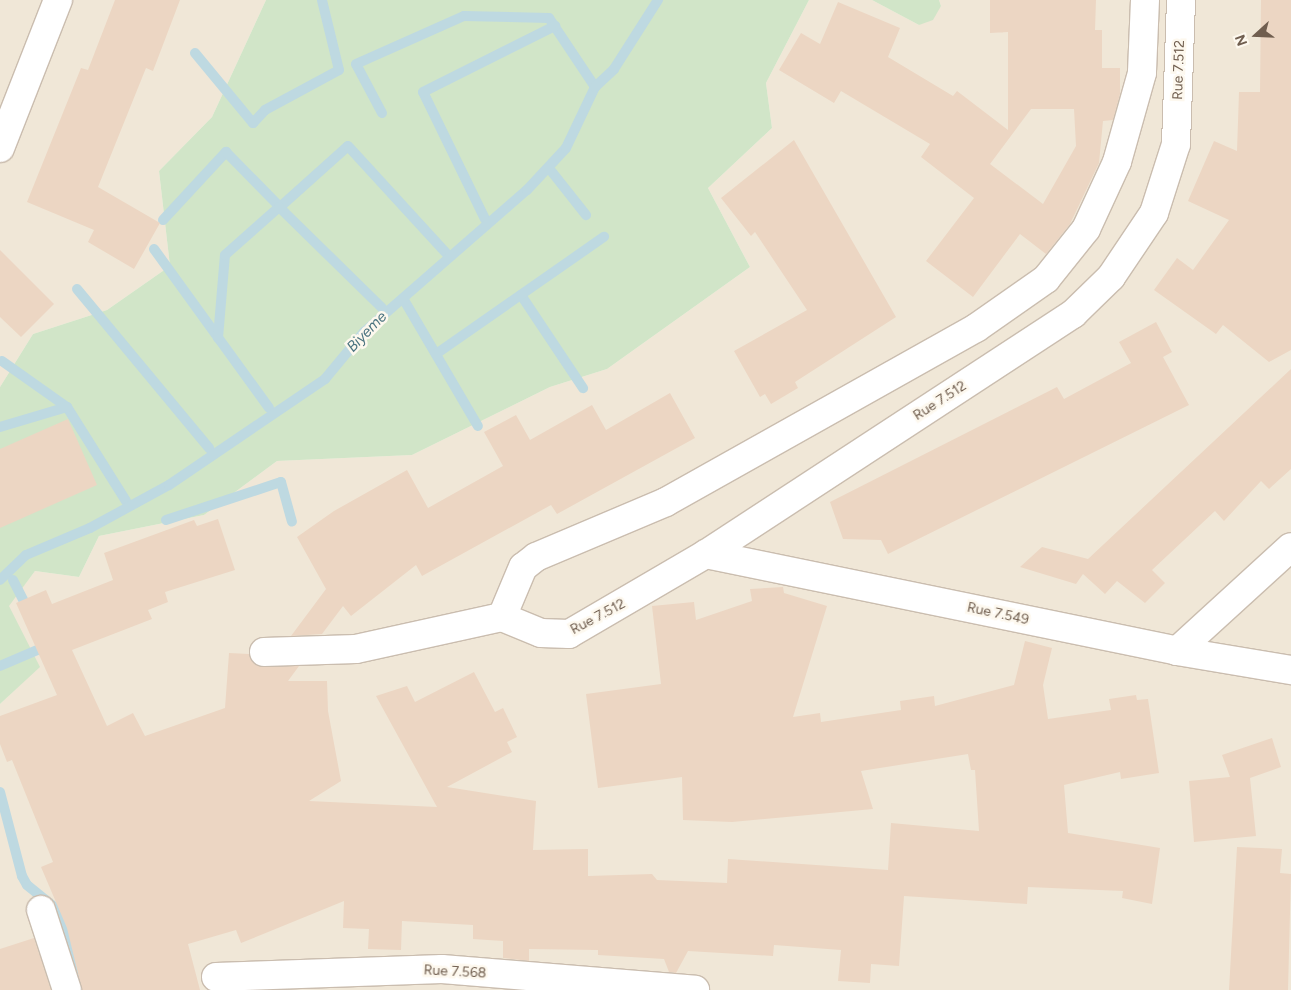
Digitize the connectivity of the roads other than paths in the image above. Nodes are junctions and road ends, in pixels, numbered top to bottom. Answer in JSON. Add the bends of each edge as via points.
{"nodes":[{"id":1,"x":58,"y":0,"type":"edge"},
{"id":2,"x":1145,"y":0,"type":"edge"},
{"id":3,"x":1181,"y":0,"type":"edge"},
{"id":4,"x":0,"y":148,"type":"edge"},
{"id":5,"x":1291,"y":547,"type":"edge"},
{"id":6,"x":706,"y":554,"type":"junction"},
{"id":7,"x":502,"y":617,"type":"junction"},
{"id":8,"x":264,"y":652,"type":"dead end"},
{"id":9,"x":1177,"y":652,"type":"junction"},
{"id":10,"x":1291,"y":670,"type":"edge"},
{"id":11,"x":41,"y":910,"type":"dead end"},
{"id":12,"x":216,"y":977,"type":"dead end"},
{"id":13,"x":666,"y":989,"type":"edge"},
{"id":14,"x":66,"y":990,"type":"edge"},
{"id":15,"x":694,"y":990,"type":"edge"}],
"edges":[{"from":1,"to":4,"type":"street"},
{"from":2,"to":7,"type":"street","via":[[1142,73],[1118,162],[1086,229],[1046,279],[976,328],[666,502],[536,557],[523,567]]},
{"from":3,"to":6,"type":"street","name":"Rue 7.512","via":[[1176,144],[1154,213],[1111,277],[1073,314]]},
{"from":5,"to":9,"type":"street"},
{"from":6,"to":7,"type":"street","name":"Rue 7.512","via":[[569,634],[540,633]]},
{"from":6,"to":9,"type":"street","name":"Rue 7.549"},
{"from":7,"to":8,"type":"street","via":[[356,649]]},
{"from":9,"to":10,"type":"street","name":"Rue 7.549"},
{"from":11,"to":14,"type":"street"},
{"from":12,"to":13,"type":"street","name":"Rue 7.568","via":[[442,969]]},
{"from":13,"to":15,"type":"street","name":"Rue 7.568"}]}
